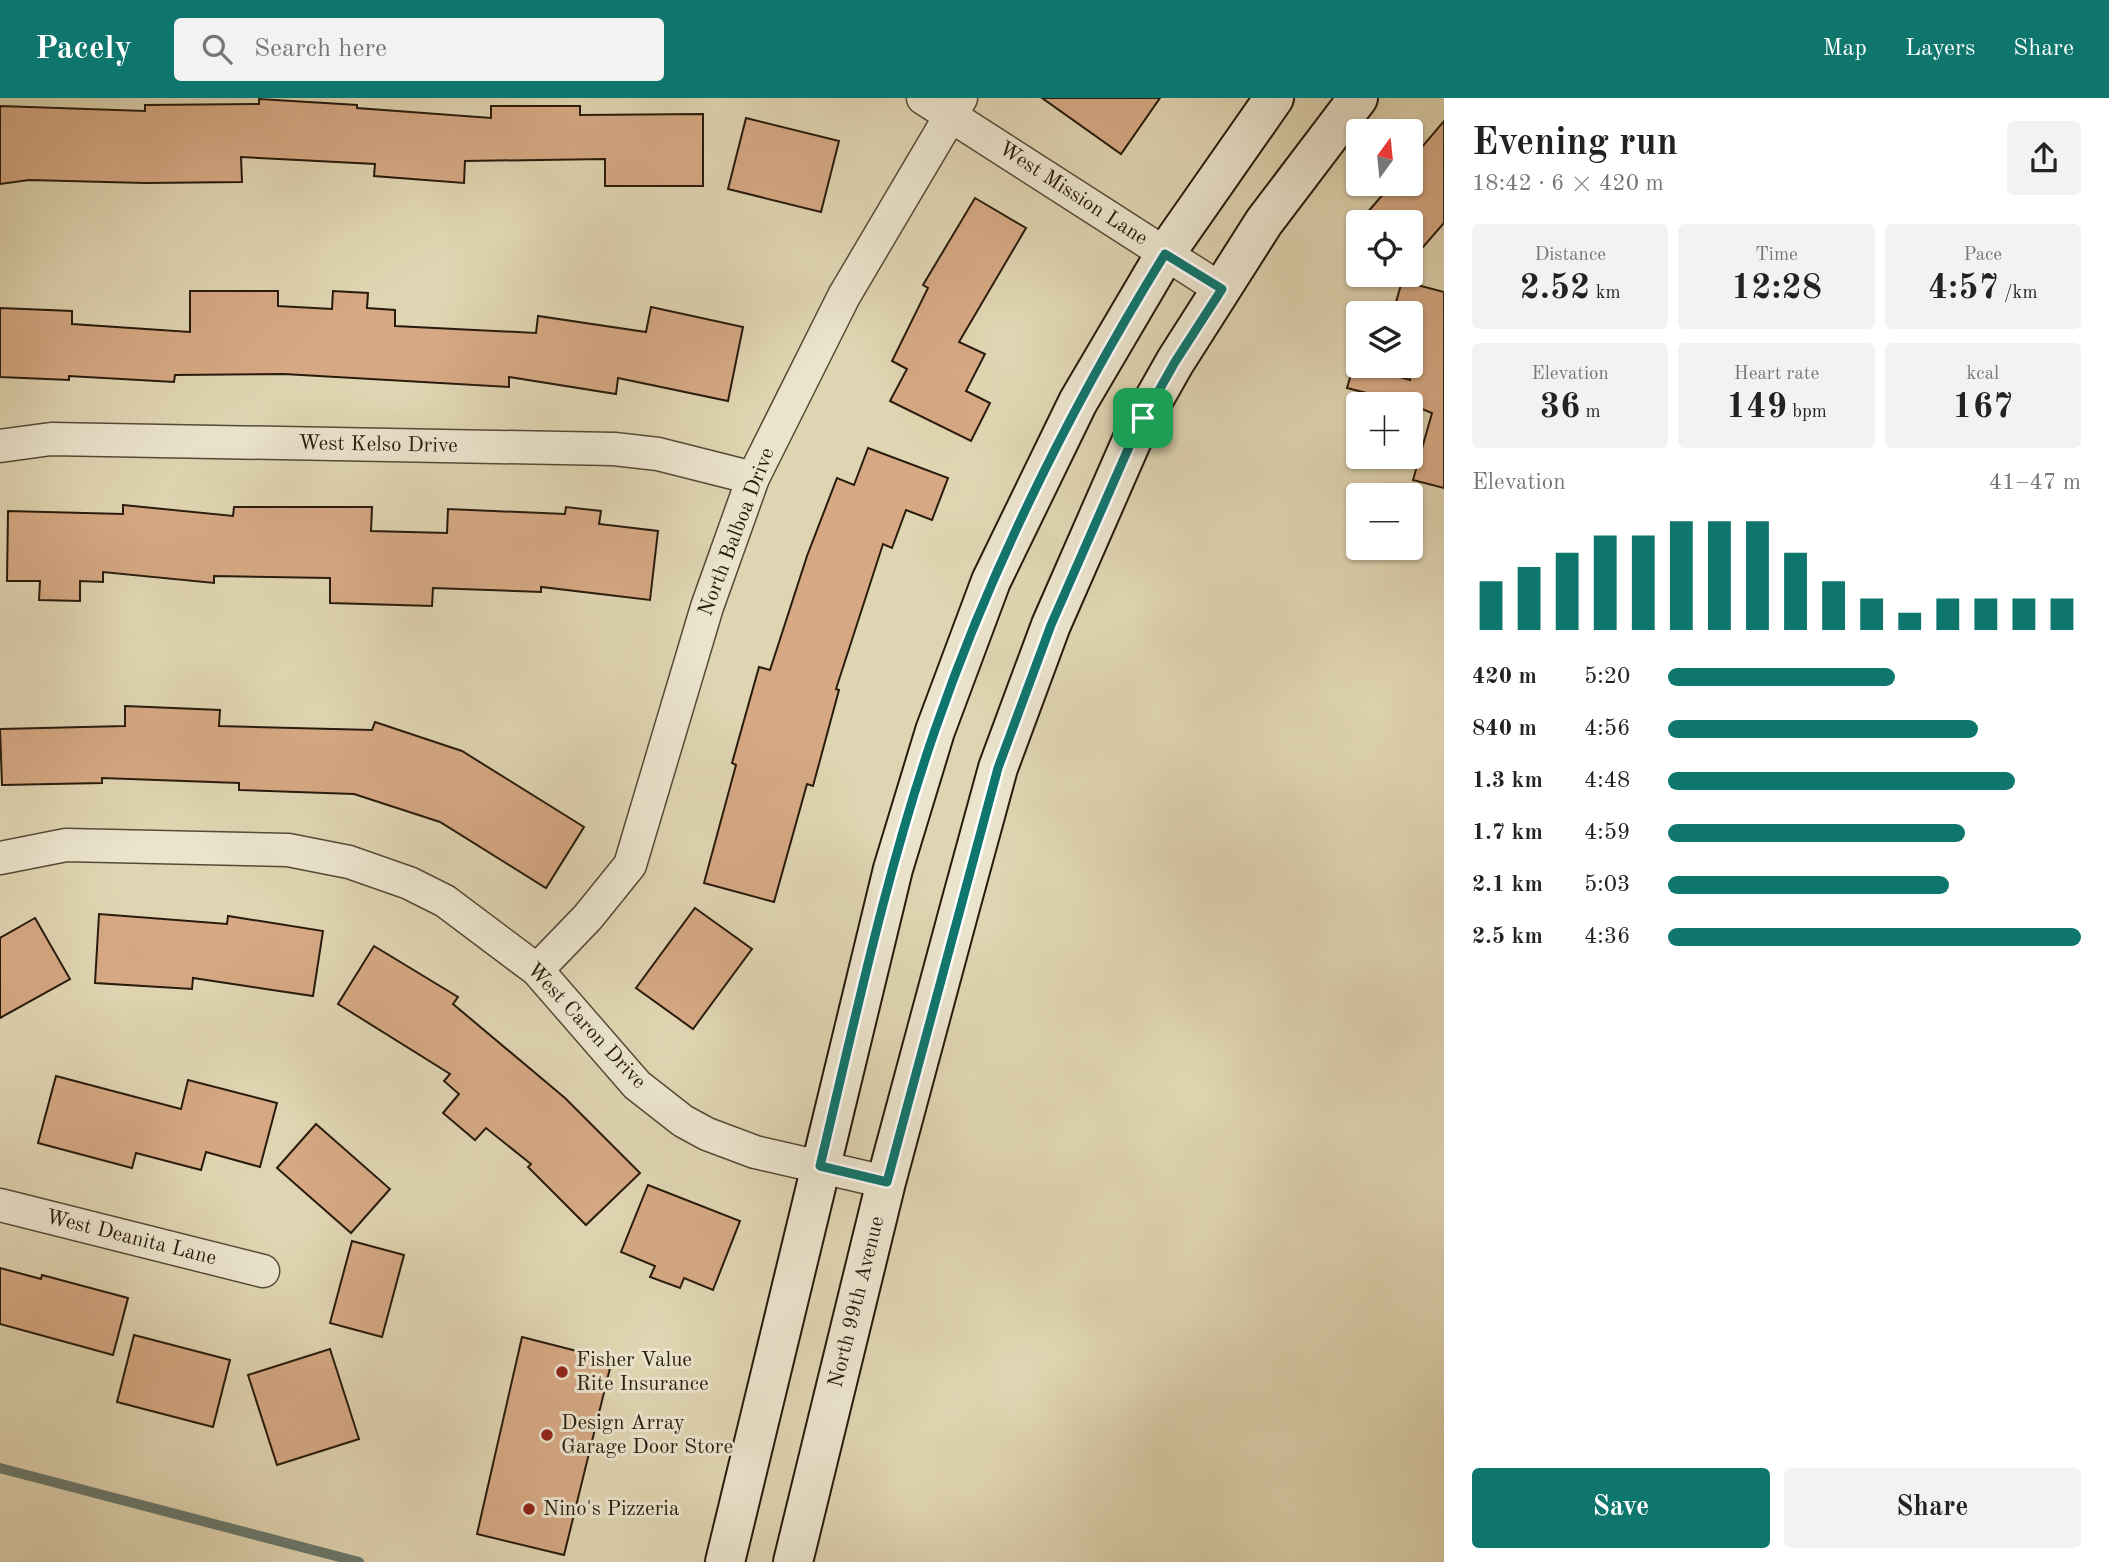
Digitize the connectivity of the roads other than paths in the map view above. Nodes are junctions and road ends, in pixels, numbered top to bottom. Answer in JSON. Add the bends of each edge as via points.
{"nodes":[{"id":1,"x":923,"y":98,"type":"edge"},
{"id":2,"x":1274,"y":98,"type":"edge"},
{"id":3,"x":1358,"y":98,"type":"edge"},
{"id":4,"x":956,"y":106,"type":"edge"},
{"id":5,"x":1165,"y":254,"type":"junction"},
{"id":6,"x":1222,"y":289,"type":"junction"},
{"id":7,"x":0,"y":446,"type":"edge"},
{"id":8,"x":753,"y":478,"type":"junction"},
{"id":9,"x":0,"y":858,"type":"edge"},
{"id":10,"x":537,"y":970,"type":"junction"},
{"id":11,"x":820,"y":1166,"type":"junction"},
{"id":12,"x":887,"y":1182,"type":"junction"},
{"id":13,"x":0,"y":1205,"type":"edge"},
{"id":14,"x":262,"y":1272,"type":"dead end"},
{"id":15,"x":725,"y":1562,"type":"edge"},
{"id":16,"x":793,"y":1562,"type":"edge"}],
"edges":[{"from":1,"to":4,"type":"street","name":"West Mission Lane"},
{"from":2,"to":5,"type":"main road"},
{"from":3,"to":6,"type":"main road","name":"North 99th Avenue","via":[[1264,222]]},
{"from":4,"to":5,"type":"street","name":"West Mission Lane"},
{"from":4,"to":8,"type":"street","name":"North Balboa Drive","via":[[844,296]]},
{"from":5,"to":6,"type":"street","name":"West Mission Lane"},
{"from":5,"to":11,"type":"main road","via":[[1078,402],[1036,486],[991,581],[949,692],[893,869]]},
{"from":6,"to":12,"type":"main road","name":"North 99th Avenue","via":[[1136,431],[1051,625],[998,768]]},
{"from":7,"to":8,"type":"street","name":"West Kelso Drive","via":[[51,439],[614,449],[658,454]]},
{"from":8,"to":10,"type":"street","name":"North Balboa Drive","via":[[707,607],[630,865]]},
{"from":9,"to":10,"type":"street","name":"West Caron Drive","via":[[66,845],[288,850],[349,862],[445,901]]},
{"from":10,"to":11,"type":"street","name":"West Caron Drive","via":[[637,1085],[683,1121],[755,1152]]},
{"from":11,"to":12,"type":"street","name":"West Caron Drive"},
{"from":11,"to":15,"type":"main road"},
{"from":12,"to":16,"type":"main road","name":"North 99th Avenue"},
{"from":13,"to":14,"type":"street","name":"West Deanita Lane"}]}
